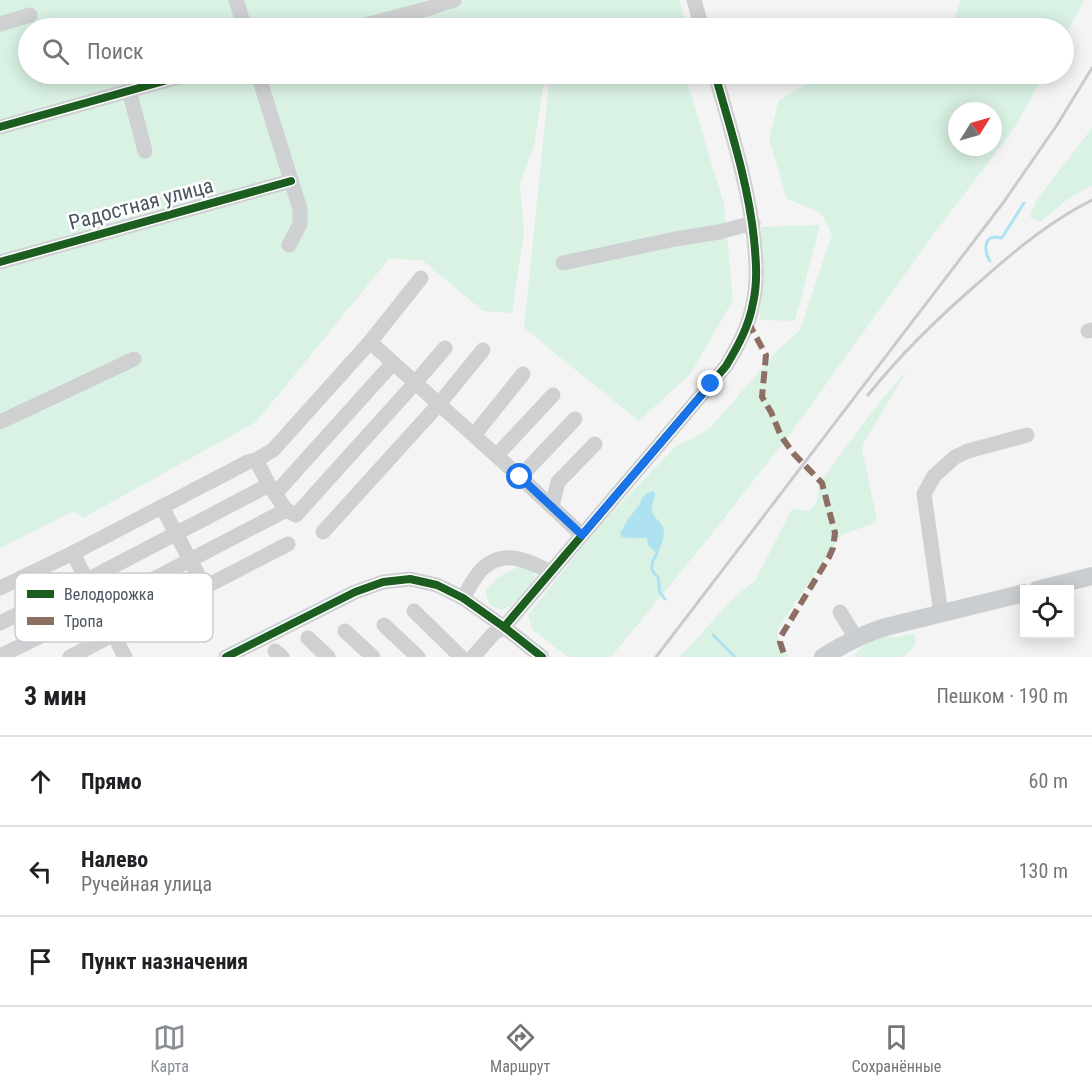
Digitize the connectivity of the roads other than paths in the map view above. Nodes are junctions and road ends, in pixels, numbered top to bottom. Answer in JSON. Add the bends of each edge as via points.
{"nodes":[{"id":1,"x":236,"y":0,"type":"edge"},
{"id":2,"x":454,"y":0,"type":"edge"},
{"id":3,"x":693,"y":0,"type":"edge"},
{"id":4,"x":425,"y":4,"type":"edge"},
{"id":5,"x":30,"y":15,"type":"dead end"},
{"id":6,"x":20,"y":18,"type":"edge"},
{"id":7,"x":241,"y":18,"type":"edge"},
{"id":8,"x":384,"y":18,"type":"edge"},
{"id":9,"x":699,"y":18,"type":"edge"},
{"id":10,"x":18,"y":19,"type":"edge"},
{"id":11,"x":0,"y":24,"type":"edge"},
{"id":12,"x":152,"y":84,"type":"edge"},
{"id":13,"x":261,"y":84,"type":"edge"},
{"id":14,"x":718,"y":84,"type":"edge"},
{"id":15,"x":129,"y":90,"type":"junction"},
{"id":16,"x":0,"y":126,"type":"edge"},
{"id":17,"x":145,"y":151,"type":"dead end"},
{"id":18,"x":291,"y":181,"type":"junction"},
{"id":19,"x":753,"y":223,"type":"junction"},
{"id":20,"x":289,"y":245,"type":"dead end"},
{"id":21,"x":0,"y":262,"type":"edge"},
{"id":22,"x":563,"y":264,"type":"dead end"},
{"id":23,"x":421,"y":278,"type":"dead end"},
{"id":24,"x":370,"y":342,"type":"junction"},
{"id":25,"x":445,"y":348,"type":"dead end"},
{"id":26,"x":483,"y":350,"type":"dead end"},
{"id":27,"x":134,"y":358,"type":"dead end"},
{"id":28,"x":393,"y":363,"type":"junction"},
{"id":29,"x":524,"y":374,"type":"dead end"},
{"id":30,"x":415,"y":383,"type":"junction"},
{"id":31,"x":553,"y":395,"type":"dead end"},
{"id":32,"x":439,"y":404,"type":"junction"},
{"id":33,"x":575,"y":419,"type":"dead end"},
{"id":34,"x":0,"y":422,"type":"edge"},
{"id":35,"x":474,"y":435,"type":"junction"},
{"id":36,"x":1027,"y":435,"type":"dead end"},
{"id":37,"x":595,"y":444,"type":"dead end"},
{"id":38,"x":497,"y":455,"type":"junction"},
{"id":39,"x":256,"y":460,"type":"junction"},
{"id":40,"x":520,"y":477,"type":"junction"},
{"id":41,"x":272,"y":489,"type":"junction"},
{"id":42,"x":552,"y":506,"type":"junction"},
{"id":43,"x":162,"y":507,"type":"junction"},
{"id":44,"x":286,"y":510,"type":"junction"},
{"id":45,"x":323,"y":532,"type":"dead end"},
{"id":46,"x":176,"y":533,"type":"junction"},
{"id":47,"x":582,"y":535,"type":"junction"},
{"id":48,"x":288,"y":544,"type":"dead end"},
{"id":49,"x":73,"y":553,"type":"junction"},
{"id":50,"x":190,"y":560,"type":"junction"},
{"id":51,"x":550,"y":572,"type":"junction"},
{"id":52,"x":31,"y":573,"type":"edge"},
{"id":53,"x":83,"y":573,"type":"edge"},
{"id":54,"x":100,"y":573,"type":"edge"},
{"id":55,"x":165,"y":573,"type":"edge"},
{"id":56,"x":197,"y":573,"type":"edge"},
{"id":57,"x":1092,"y":576,"type":"edge"},
{"id":58,"x":15,"y":581,"type":"edge"},
{"id":59,"x":213,"y":584,"type":"edge"},
{"id":60,"x":1057,"y":585,"type":"edge"},
{"id":61,"x":0,"y":588,"type":"edge"},
{"id":62,"x":1020,"y":594,"type":"edge"},
{"id":63,"x":463,"y":598,"type":"junction"},
{"id":64,"x":414,"y":611,"type":"dead end"},
{"id":65,"x":840,"y":612,"type":"dead end"},
{"id":66,"x":941,"y":614,"type":"junction"},
{"id":67,"x":15,"y":616,"type":"edge"},
{"id":68,"x":0,"y":623,"type":"edge"},
{"id":69,"x":384,"y":626,"type":"dead end"},
{"id":70,"x":504,"y":627,"type":"junction"},
{"id":71,"x":345,"y":631,"type":"dead end"},
{"id":72,"x":308,"y":638,"type":"dead end"},
{"id":73,"x":856,"y":638,"type":"junction"},
{"id":74,"x":29,"y":642,"type":"edge"},
{"id":75,"x":100,"y":642,"type":"edge"},
{"id":76,"x":118,"y":642,"type":"edge"},
{"id":77,"x":0,"y":656,"type":"edge"},
{"id":78,"x":539,"y":656,"type":"edge"},
{"id":79,"x":70,"y":657,"type":"edge"},
{"id":80,"x":125,"y":657,"type":"edge"},
{"id":81,"x":226,"y":657,"type":"edge"},
{"id":82,"x":328,"y":657,"type":"edge"},
{"id":83,"x":373,"y":657,"type":"edge"},
{"id":84,"x":418,"y":657,"type":"edge"},
{"id":85,"x":461,"y":657,"type":"edge"},
{"id":86,"x":473,"y":657,"type":"edge"},
{"id":87,"x":824,"y":657,"type":"edge"}],
"edges":[{"from":1,"to":7,"type":"street"},
{"from":2,"to":4,"type":"street"},
{"from":3,"to":9,"type":"street"},
{"from":4,"to":8,"type":"street"},
{"from":5,"to":6,"type":"street"},
{"from":10,"to":11,"type":"street"},
{"from":12,"to":15,"type":"street"},
{"from":13,"to":18,"type":"street"},
{"from":14,"to":19,"type":"street","via":[[747,186]]},
{"from":15,"to":16,"type":"street"},
{"from":15,"to":17,"type":"street"},
{"from":18,"to":20,"type":"street","via":[[300,208],[300,224]]},
{"from":18,"to":21,"type":"street","name":"Радостная улица"},
{"from":19,"to":22,"type":"street"},
{"from":19,"to":47,"type":"street","via":[[756,283],[739,345],[726,366]]},
{"from":23,"to":24,"type":"street"},
{"from":24,"to":28,"type":"street"},
{"from":24,"to":39,"type":"street","via":[[273,450]]},
{"from":25,"to":30,"type":"street"},
{"from":26,"to":32,"type":"street"},
{"from":27,"to":34,"type":"street"},
{"from":28,"to":30,"type":"street"},
{"from":28,"to":41,"type":"street"},
{"from":29,"to":35,"type":"street"},
{"from":30,"to":32,"type":"street"},
{"from":30,"to":44,"type":"street","via":[[296,515]]},
{"from":31,"to":38,"type":"street"},
{"from":32,"to":35,"type":"street"},
{"from":32,"to":45,"type":"street"},
{"from":33,"to":40,"type":"street"},
{"from":35,"to":38,"type":"street"},
{"from":36,"to":66,"type":"street","via":[[955,457],[934,476],[924,494]]},
{"from":37,"to":42,"type":"street","via":[[558,482]]},
{"from":38,"to":40,"type":"street"},
{"from":39,"to":41,"type":"street"},
{"from":39,"to":43,"type":"street"},
{"from":40,"to":42,"type":"street"},
{"from":41,"to":44,"type":"street"},
{"from":41,"to":46,"type":"street"},
{"from":42,"to":47,"type":"street"},
{"from":43,"to":46,"type":"street"},
{"from":43,"to":49,"type":"street"},
{"from":44,"to":50,"type":"street"},
{"from":46,"to":50,"type":"street"},
{"from":46,"to":54,"type":"street"},
{"from":47,"to":51,"type":"street"},
{"from":48,"to":59,"type":"street"},
{"from":49,"to":52,"type":"street"},
{"from":49,"to":53,"type":"street"},
{"from":50,"to":55,"type":"street"},
{"from":50,"to":56,"type":"street"},
{"from":51,"to":63,"type":"street","via":[[526,560],[494,561],[480,571]]},
{"from":51,"to":70,"type":"street"},
{"from":57,"to":60,"type":"main road"},
{"from":58,"to":61,"type":"street"},
{"from":62,"to":66,"type":"main road"},
{"from":63,"to":70,"type":"street"},
{"from":63,"to":81,"type":"street","via":[[437,585],[410,579],[383,582],[355,592]]},
{"from":64,"to":85,"type":"street"},
{"from":65,"to":73,"type":"street"},
{"from":66,"to":73,"type":"main road"},
{"from":67,"to":68,"type":"street"},
{"from":69,"to":84,"type":"street"},
{"from":70,"to":78,"type":"street"},
{"from":70,"to":86,"type":"street"},
{"from":71,"to":83,"type":"street"},
{"from":72,"to":82,"type":"street"},
{"from":73,"to":87,"type":"main road"},
{"from":74,"to":77,"type":"street"},
{"from":75,"to":79,"type":"street"},
{"from":76,"to":80,"type":"street"}]}
